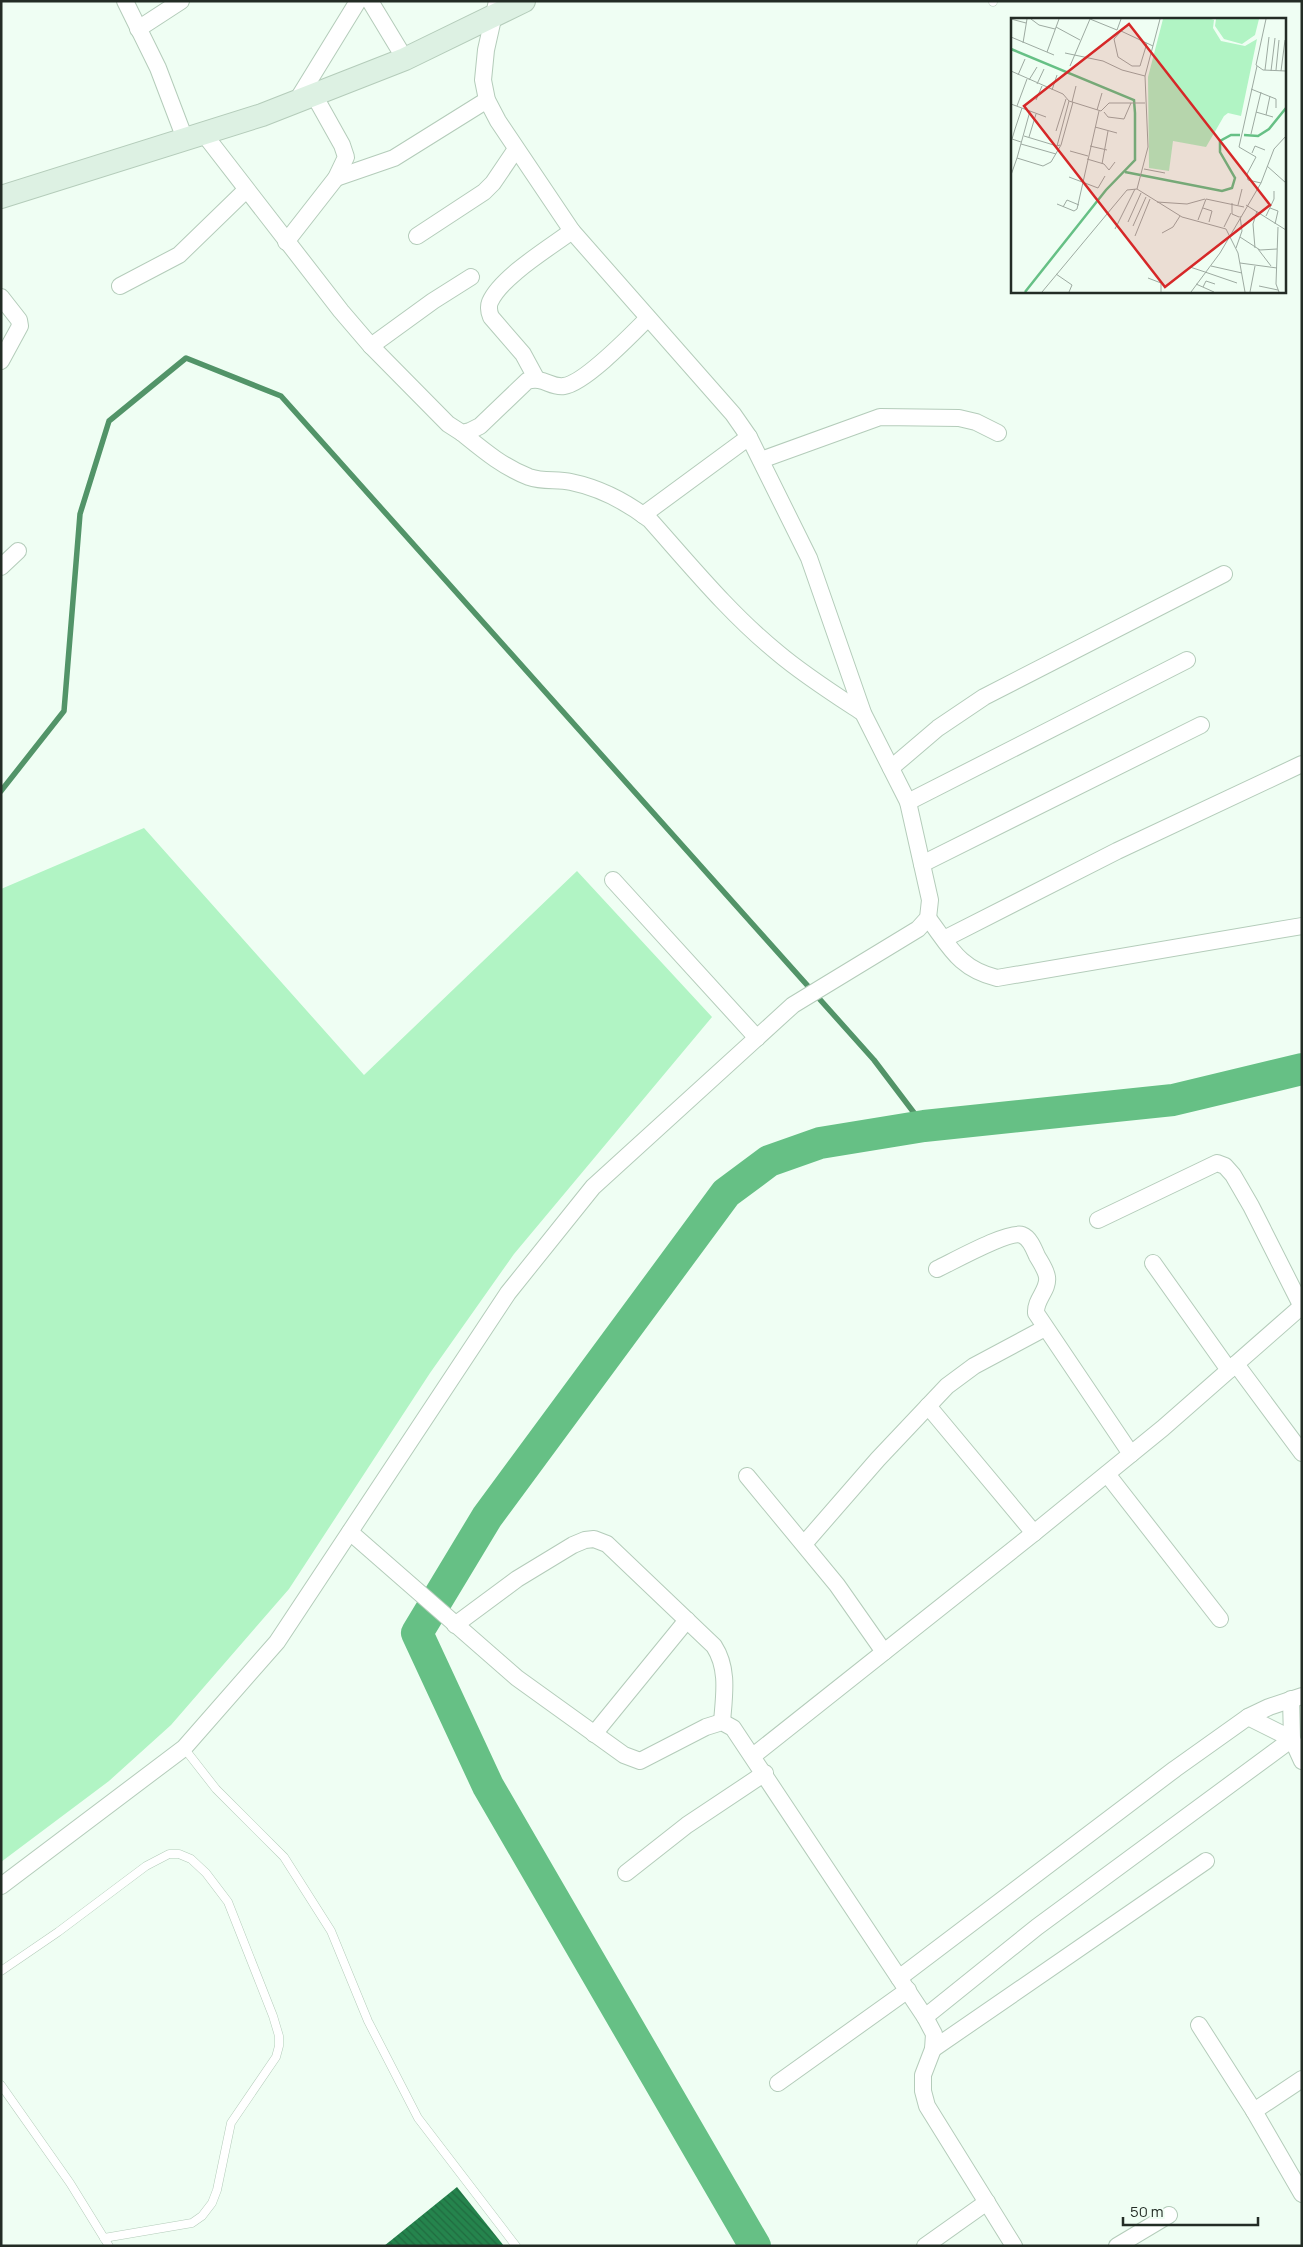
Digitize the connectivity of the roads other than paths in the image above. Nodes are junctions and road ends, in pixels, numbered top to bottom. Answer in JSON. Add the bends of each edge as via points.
{"nodes":[{"id":1,"x":125,"y":1,"type":"edge"},
{"id":2,"x":181,"y":1,"type":"edge"},
{"id":3,"x":358,"y":1,"type":"edge"},
{"id":4,"x":370,"y":1,"type":"edge"},
{"id":5,"x":524,"y":1,"type":"edge"},
{"id":6,"x":496,"y":8,"type":"edge"},
{"id":7,"x":138,"y":29,"type":"junction"},
{"id":8,"x":405,"y":60,"type":"junction"},
{"id":9,"x":305,"y":99,"type":"junction"},
{"id":10,"x":487,"y":100,"type":"junction"},
{"id":11,"x":195,"y":136,"type":"junction"},
{"id":12,"x":516,"y":148,"type":"junction"},
{"id":13,"x":336,"y":178,"type":"junction"},
{"id":14,"x":246,"y":190,"type":"junction"},
{"id":15,"x":1,"y":197,"type":"edge"},
{"id":16,"x":572,"y":231,"type":"junction"},
{"id":17,"x":417,"y":236,"type":"dead end"},
{"id":18,"x":286,"y":242,"type":"junction"},
{"id":19,"x":470,"y":277,"type":"dead end"},
{"id":20,"x":120,"y":286,"type":"dead end"},
{"id":21,"x":1,"y":296,"type":"edge"},
{"id":22,"x":648,"y":318,"type":"junction"},
{"id":23,"x":371,"y":346,"type":"junction"},
{"id":24,"x":1,"y":361,"type":"edge"},
{"id":25,"x":536,"y":378,"type":"junction"},
{"id":26,"x":462,"y":433,"type":"junction"},
{"id":27,"x":998,"y":434,"type":"dead end"},
{"id":28,"x":749,"y":437,"type":"junction"},
{"id":29,"x":761,"y":460,"type":"junction"},
{"id":30,"x":643,"y":515,"type":"junction"},
{"id":31,"x":18,"y":551,"type":"dead end"},
{"id":32,"x":1,"y":568,"type":"edge"},
{"id":33,"x":1224,"y":574,"type":"dead end"},
{"id":34,"x":1187,"y":660,"type":"dead end"},
{"id":35,"x":863,"y":713,"type":"junction"},
{"id":36,"x":1201,"y":725,"type":"dead end"},
{"id":37,"x":1302,"y":764,"type":"edge"},
{"id":38,"x":891,"y":768,"type":"junction"},
{"id":39,"x":908,"y":802,"type":"junction"},
{"id":40,"x":922,"y":864,"type":"junction"},
{"id":41,"x":614,"y":880,"type":"dead end"},
{"id":42,"x":928,"y":918,"type":"junction"},
{"id":43,"x":1302,"y":926,"type":"edge"},
{"id":44,"x":944,"y":939,"type":"junction"},
{"id":45,"x":757,"y":1038,"type":"junction"},
{"id":46,"x":1098,"y":1220,"type":"dead end"},
{"id":47,"x":1153,"y":1263,"type":"dead end"},
{"id":48,"x":938,"y":1269,"type":"dead end"},
{"id":49,"x":1302,"y":1306,"type":"edge"},
{"id":50,"x":1045,"y":1328,"type":"junction"},
{"id":51,"x":1232,"y":1367,"type":"junction"},
{"id":52,"x":928,"y":1406,"type":"junction"},
{"id":53,"x":1302,"y":1453,"type":"edge"},
{"id":54,"x":1131,"y":1454,"type":"junction"},
{"id":55,"x":1107,"y":1474,"type":"junction"},
{"id":56,"x":747,"y":1476,"type":"dead end"},
{"id":57,"x":350,"y":1532,"type":"junction"},
{"id":58,"x":1034,"y":1533,"type":"junction"},
{"id":59,"x":804,"y":1544,"type":"junction"},
{"id":60,"x":1220,"y":1618,"type":"dead end"},
{"id":61,"x":450,"y":1620,"type":"junction"},
{"id":62,"x":687,"y":1620,"type":"junction"},
{"id":63,"x":884,"y":1652,"type":"junction"},
{"id":64,"x":1296,"y":1697,"type":"edge"},
{"id":65,"x":1248,"y":1717,"type":"junction"},
{"id":66,"x":722,"y":1722,"type":"junction"},
{"id":67,"x":594,"y":1734,"type":"junction"},
{"id":68,"x":1292,"y":1739,"type":"junction"},
{"id":69,"x":184,"y":1748,"type":"junction"},
{"id":70,"x":753,"y":1756,"type":"junction"},
{"id":71,"x":1302,"y":1761,"type":"edge"},
{"id":72,"x":765,"y":1773,"type":"junction"},
{"id":73,"x":1206,"y":1861,"type":"dead end"},
{"id":74,"x":626,"y":1873,"type":"dead end"},
{"id":75,"x":1,"y":1886,"type":"edge"},
{"id":76,"x":1,"y":1971,"type":"edge"},
{"id":77,"x":904,"y":1984,"type":"junction"},
{"id":78,"x":925,"y":2017,"type":"junction"},
{"id":79,"x":1199,"y":2026,"type":"dead end"},
{"id":80,"x":933,"y":2049,"type":"junction"},
{"id":81,"x":1302,"y":2079,"type":"edge"},
{"id":82,"x":778,"y":2083,"type":"dead end"},
{"id":83,"x":1,"y":2085,"type":"edge"},
{"id":84,"x":1254,"y":2111,"type":"junction"},
{"id":85,"x":1295,"y":2168,"type":"edge"},
{"id":86,"x":1302,"y":2194,"type":"edge"},
{"id":87,"x":987,"y":2202,"type":"junction"},
{"id":88,"x":1169,"y":2215,"type":"dead end"},
{"id":89,"x":104,"y":2238,"type":"junction"},
{"id":90,"x":109,"y":2246,"type":"edge"},
{"id":91,"x":516,"y":2246,"type":"edge"},
{"id":92,"x":925,"y":2246,"type":"edge"},
{"id":93,"x":1014,"y":2246,"type":"edge"},
{"id":94,"x":1117,"y":2246,"type":"edge"}],
"edges":[{"from":1,"to":7,"type":"street"},
{"from":2,"to":7,"type":"street"},
{"from":3,"to":9,"type":"street"},
{"from":4,"to":8,"type":"street"},
{"from":5,"to":6,"type":"street"},
{"from":6,"to":8,"type":"street"},
{"from":6,"to":10,"type":"street","via":[[483,80]]},
{"from":7,"to":11,"type":"street"},
{"from":8,"to":9,"type":"street"},
{"from":9,"to":11,"type":"street"},
{"from":9,"to":13,"type":"street","via":[[342,145],[346,156]]},
{"from":10,"to":12,"type":"street"},
{"from":10,"to":13,"type":"street","via":[[394,158]]},
{"from":11,"to":14,"type":"street"},
{"from":11,"to":15,"type":"street"},
{"from":12,"to":16,"type":"street"},
{"from":12,"to":17,"type":"street","via":[[484,192]]},
{"from":13,"to":18,"type":"street"},
{"from":14,"to":18,"type":"street"},
{"from":14,"to":20,"type":"street","via":[[179,255]]},
{"from":16,"to":22,"type":"street"},
{"from":16,"to":25,"type":"street","via":[[507,280],[489,303],[491,317],[518,348]]},
{"from":18,"to":23,"type":"street"},
{"from":19,"to":23,"type":"street"},
{"from":21,"to":24,"type":"street","via":[[20,326]]},
{"from":22,"to":25,"type":"street","via":[[597,365],[568,385],[561,387]]},
{"from":22,"to":28,"type":"street","via":[[733,414]]},
{"from":23,"to":26,"type":"street","via":[[448,424]]},
{"from":25,"to":26,"type":"street","via":[[527,381],[480,426]]},
{"from":26,"to":30,"type":"street","via":[[496,460],[528,476],[538,480],[571,482],[597,490]]},
{"from":27,"to":29,"type":"street","via":[[976,422],[959,418],[880,417]]},
{"from":28,"to":29,"type":"street"},
{"from":28,"to":30,"type":"street"},
{"from":29,"to":35,"type":"street","via":[[810,558]]},
{"from":30,"to":35,"type":"street","via":[[722,601],[777,652]]},
{"from":31,"to":32,"type":"street"},
{"from":33,"to":38,"type":"street","via":[[984,697],[938,728]]},
{"from":34,"to":39,"type":"street"},
{"from":35,"to":38,"type":"street"},
{"from":36,"to":40,"type":"street"},
{"from":37,"to":44,"type":"street","via":[[1116,852]]},
{"from":38,"to":39,"type":"street"},
{"from":39,"to":40,"type":"street"},
{"from":40,"to":42,"type":"street","via":[[930,900]]},
{"from":41,"to":45,"type":"street"},
{"from":42,"to":44,"type":"street"},
{"from":42,"to":45,"type":"street","via":[[918,928],[792,1006]]},
{"from":43,"to":44,"type":"street","via":[[997,978],[969,968]]},
{"from":45,"to":57,"type":"street","via":[[593,1187],[508,1293]]},
{"from":46,"to":49,"type":"street","via":[[1217,1163],[1225,1166],[1251,1206]]},
{"from":47,"to":51,"type":"street"},
{"from":48,"to":50,"type":"street","via":[[998,1239],[1022,1235],[1030,1242],[1047,1275],[1047,1284],[1035,1306]]},
{"from":49,"to":51,"type":"street"},
{"from":50,"to":52,"type":"street","via":[[963,1372]]},
{"from":50,"to":54,"type":"street"},
{"from":51,"to":53,"type":"street"},
{"from":51,"to":54,"type":"street"},
{"from":52,"to":58,"type":"street"},
{"from":52,"to":59,"type":"street"},
{"from":54,"to":55,"type":"street"},
{"from":55,"to":58,"type":"street"},
{"from":55,"to":60,"type":"street"},
{"from":56,"to":59,"type":"street"},
{"from":57,"to":61,"type":"street"},
{"from":57,"to":69,"type":"street","via":[[277,1642]]},
{"from":58,"to":63,"type":"street"},
{"from":59,"to":63,"type":"street"},
{"from":61,"to":62,"type":"street","via":[[573,1545],[594,1539],[607,1544]]},
{"from":61,"to":67,"type":"street","via":[[517,1678]]},
{"from":62,"to":66,"type":"street","via":[[721,1657],[725,1674]]},
{"from":62,"to":67,"type":"street"},
{"from":63,"to":70,"type":"street"},
{"from":64,"to":65,"type":"street"},
{"from":64,"to":68,"type":"street"},
{"from":65,"to":68,"type":"street"},
{"from":65,"to":77,"type":"street","via":[[1175,1769]]},
{"from":66,"to":67,"type":"street","via":[[706,1726],[640,1761],[624,1756]]},
{"from":66,"to":70,"type":"street","via":[[733,1728]]},
{"from":68,"to":71,"type":"street"},
{"from":68,"to":78,"type":"street","via":[[1037,1927]]},
{"from":69,"to":75,"type":"street"},
{"from":69,"to":91,"type":"lane","via":[[216,1788],[284,1857],[331,1931],[368,2021],[418,2118]]},
{"from":70,"to":72,"type":"street"},
{"from":72,"to":74,"type":"street","via":[[687,1826]]},
{"from":72,"to":77,"type":"street"},
{"from":73,"to":80,"type":"street"},
{"from":76,"to":89,"type":"lane","via":[[146,1866],[169,1854],[179,1854],[206,1873],[228,1902],[273,2016],[279,2046],[276,2057],[231,2123],[212,2203],[192,2223]]},
{"from":77,"to":78,"type":"street"},
{"from":77,"to":82,"type":"street"},
{"from":78,"to":80,"type":"street","via":[[934,2034]]},
{"from":79,"to":84,"type":"street"},
{"from":80,"to":87,"type":"street","via":[[923,2075],[927,2106]]},
{"from":81,"to":84,"type":"street"},
{"from":83,"to":89,"type":"lane"},
{"from":84,"to":85,"type":"street"},
{"from":85,"to":86,"type":"street"},
{"from":87,"to":92,"type":"street"},
{"from":87,"to":93,"type":"street"},
{"from":88,"to":94,"type":"street"},
{"from":89,"to":90,"type":"lane"}]}
